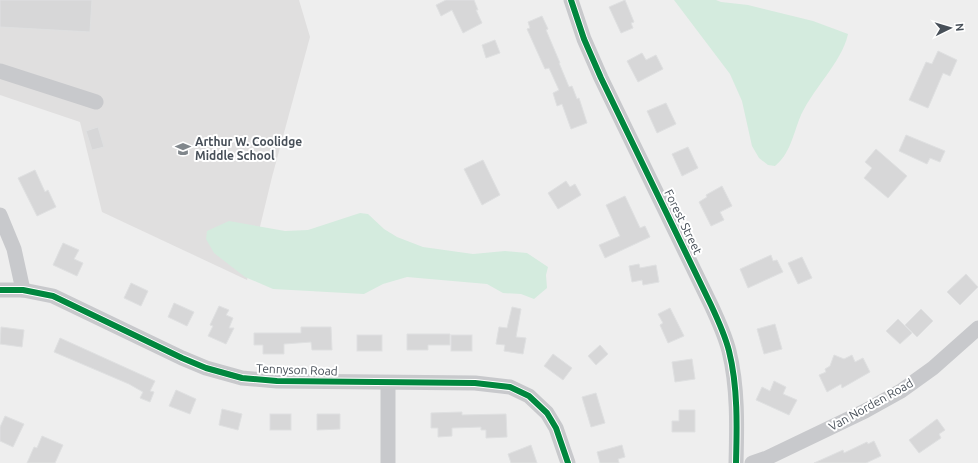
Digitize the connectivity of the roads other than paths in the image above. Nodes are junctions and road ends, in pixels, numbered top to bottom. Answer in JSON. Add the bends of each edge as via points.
{"nodes":[{"id":1,"x":571,"y":0,"type":"edge"},
{"id":2,"x":0,"y":71,"type":"edge"},
{"id":3,"x":96,"y":102,"type":"dead end"},
{"id":4,"x":0,"y":215,"type":"edge"},
{"id":5,"x":0,"y":290,"type":"edge"},
{"id":6,"x":23,"y":290,"type":"junction"},
{"id":7,"x":978,"y":328,"type":"edge"},
{"id":8,"x":388,"y":383,"type":"junction"},
{"id":9,"x":388,"y":463,"type":"edge"},
{"id":10,"x":568,"y":463,"type":"edge"},
{"id":11,"x":736,"y":463,"type":"edge"},
{"id":12,"x":752,"y":463,"type":"edge"}],
"edges":[{"from":1,"to":11,"type":"street","name":"Forest Street","via":[[596,68],[724,336],[735,387]]},
{"from":2,"to":3,"type":"street"},
{"from":4,"to":6,"type":"street","via":[[14,249]]},
{"from":5,"to":6,"type":"street","name":"Tennyson Road"},
{"from":6,"to":8,"type":"street","name":"Tennyson Road","via":[[39,292],[68,302],[182,358],[233,376],[276,382]]},
{"from":7,"to":12,"type":"street","name":"Van Norden Road","via":[[933,368],[883,401],[774,455]]},
{"from":8,"to":9,"type":"street"},
{"from":8,"to":10,"type":"street","name":"Tennyson Road","via":[[475,383],[500,385],[520,391],[536,401],[547,413],[556,428]]}]}
